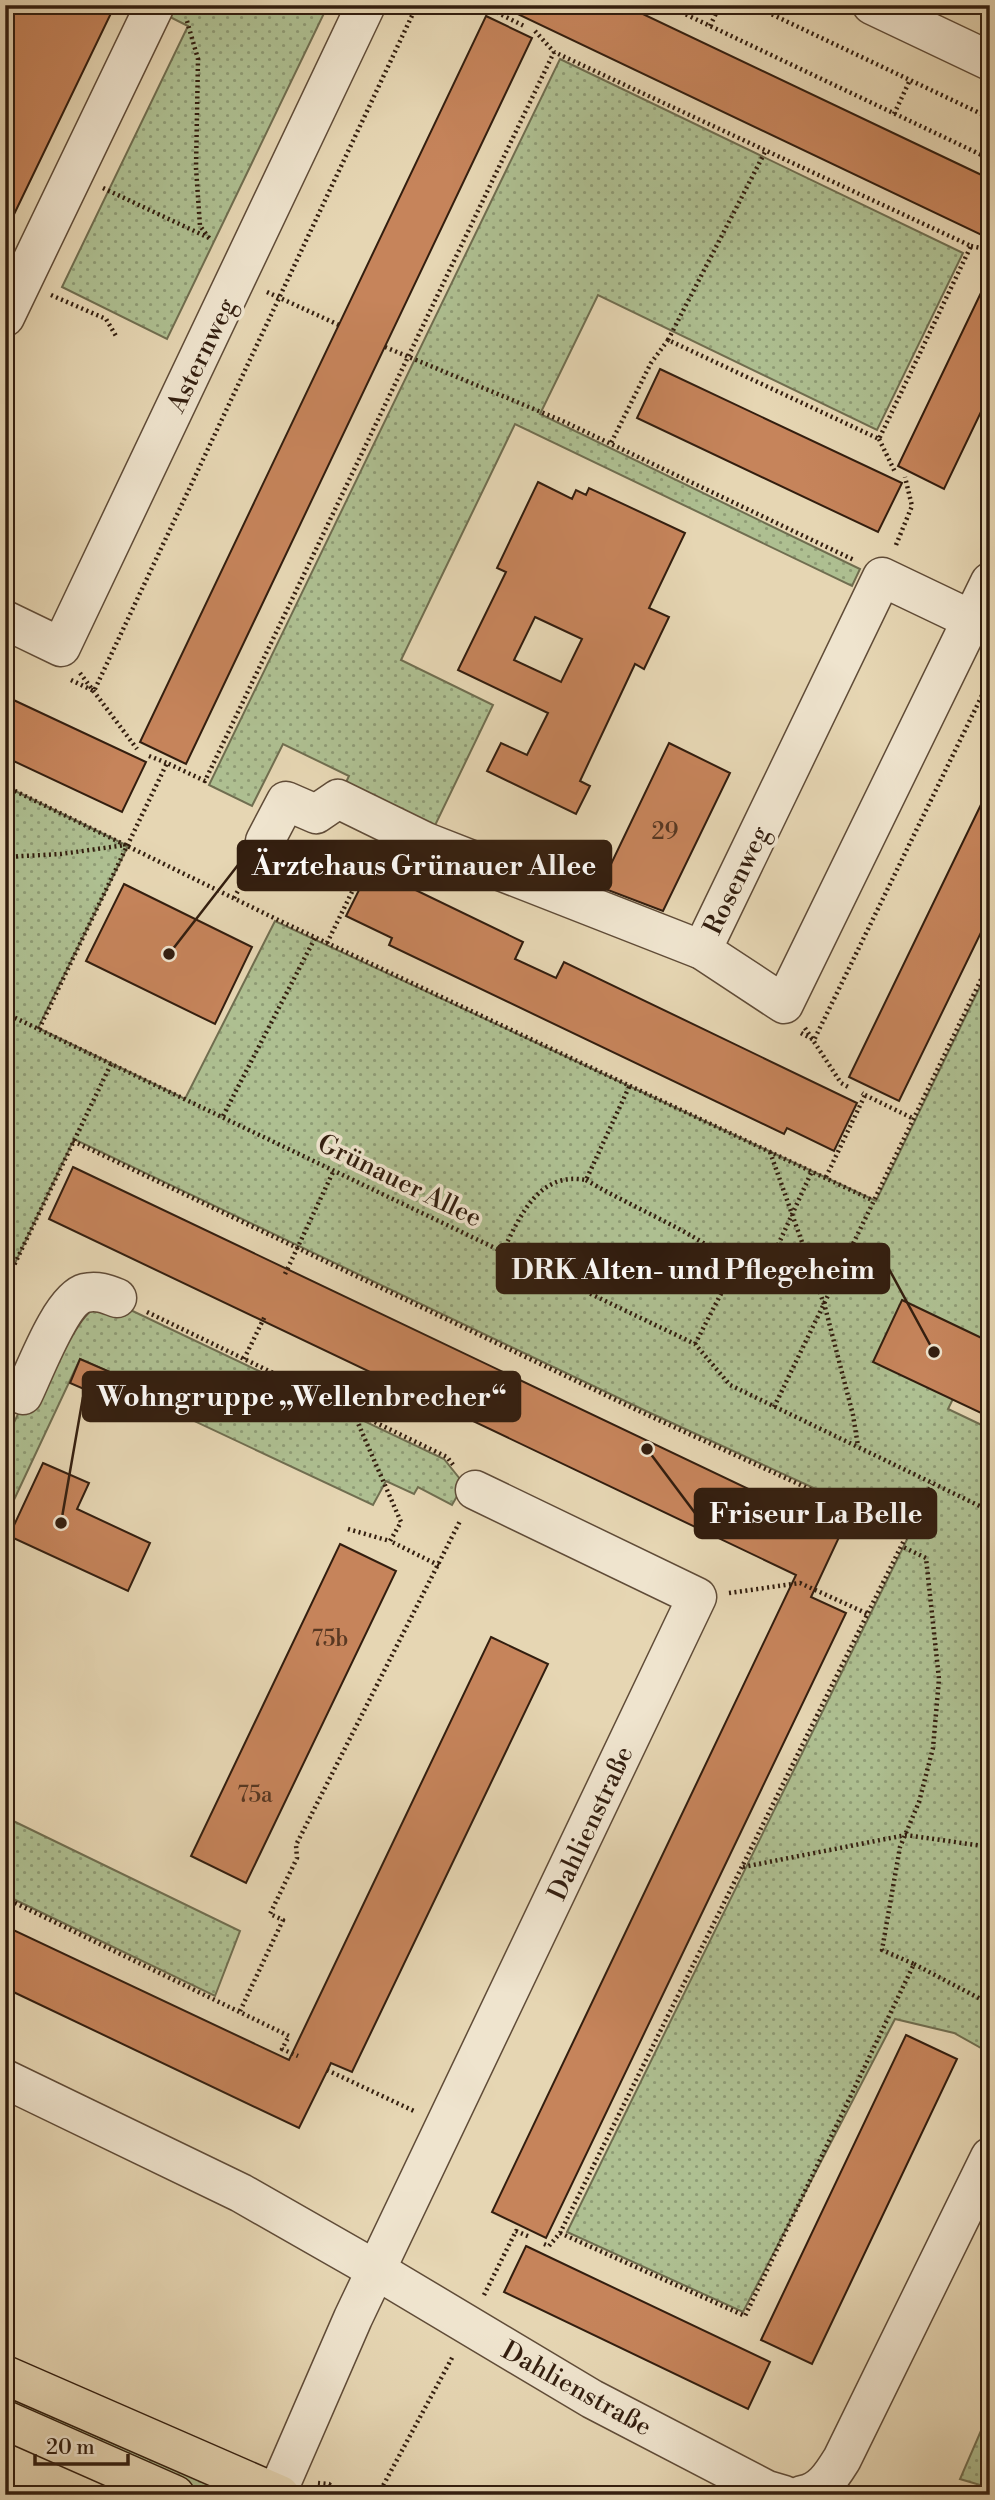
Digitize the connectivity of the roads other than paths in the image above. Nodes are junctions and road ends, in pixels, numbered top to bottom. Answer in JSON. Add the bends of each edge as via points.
{"nodes":[{"id":1,"x":366,"y":5,"type":"edge"},
{"id":2,"x":872,"y":5,"type":"edge"},
{"id":3,"x":171,"y":10,"type":"edge"},
{"id":4,"x":990,"y":61,"type":"edge"},
{"id":5,"x":5,"y":317,"type":"edge"},
{"id":6,"x":990,"y":582,"type":"edge"},
{"id":7,"x":5,"y":620,"type":"edge"},
{"id":8,"x":972,"y":620,"type":"junction"},
{"id":9,"x":265,"y":841,"type":"dead end"},
{"id":10,"x":702,"y":950,"type":"junction"},
{"id":11,"x":117,"y":1298,"type":"road end"},
{"id":12,"x":14,"y":1391,"type":"edge"},
{"id":13,"x":475,"y":1490,"type":"road end"},
{"id":14,"x":5,"y":2079,"type":"edge"},
{"id":15,"x":990,"y":2157,"type":"edge"},
{"id":16,"x":376,"y":2270,"type":"junction"},
{"id":17,"x":5,"y":2375,"type":"edge"},
{"id":18,"x":5,"y":2420,"type":"edge"},
{"id":19,"x":277,"y":2494,"type":"edge"},
{"id":20,"x":174,"y":2495,"type":"edge"},
{"id":21,"x":784,"y":2495,"type":"edge"},
{"id":22,"x":802,"y":2495,"type":"edge"}],
"edges":[{"from":1,"to":7,"type":"street","name":"Asternweg","via":[[65,663]]},
{"from":2,"to":4,"type":"street"},
{"from":3,"to":5,"type":"street","via":[[74,175]]},
{"from":6,"to":8,"type":"street"},
{"from":8,"to":10,"type":"street","name":"Rosenweg","via":[[882,577]]},
{"from":8,"to":10,"type":"street","name":"Rosenweg","via":[[783,1004]]},
{"from":9,"to":10,"type":"street","via":[[286,801],[316,814],[338,799],[426,842]]},
{"from":11,"to":12,"type":"street","via":[[100,1292],[82,1293],[67,1308]]},
{"from":13,"to":16,"type":"street","name":"Dahlienstraße","via":[[697,1597]]},
{"from":14,"to":16,"type":"street","name":"Dahlienstraße","via":[[241,2193]]},
{"from":15,"to":22,"type":"street","via":[[842,2459],[829,2480]]},
{"from":16,"to":19,"type":"street","name":"Dahlienstraße"},
{"from":16,"to":21,"type":"street","name":"Dahlienstraße","via":[[592,2399]]},
{"from":17,"to":19,"type":"main road"},
{"from":18,"to":20,"type":"main road"}]}
